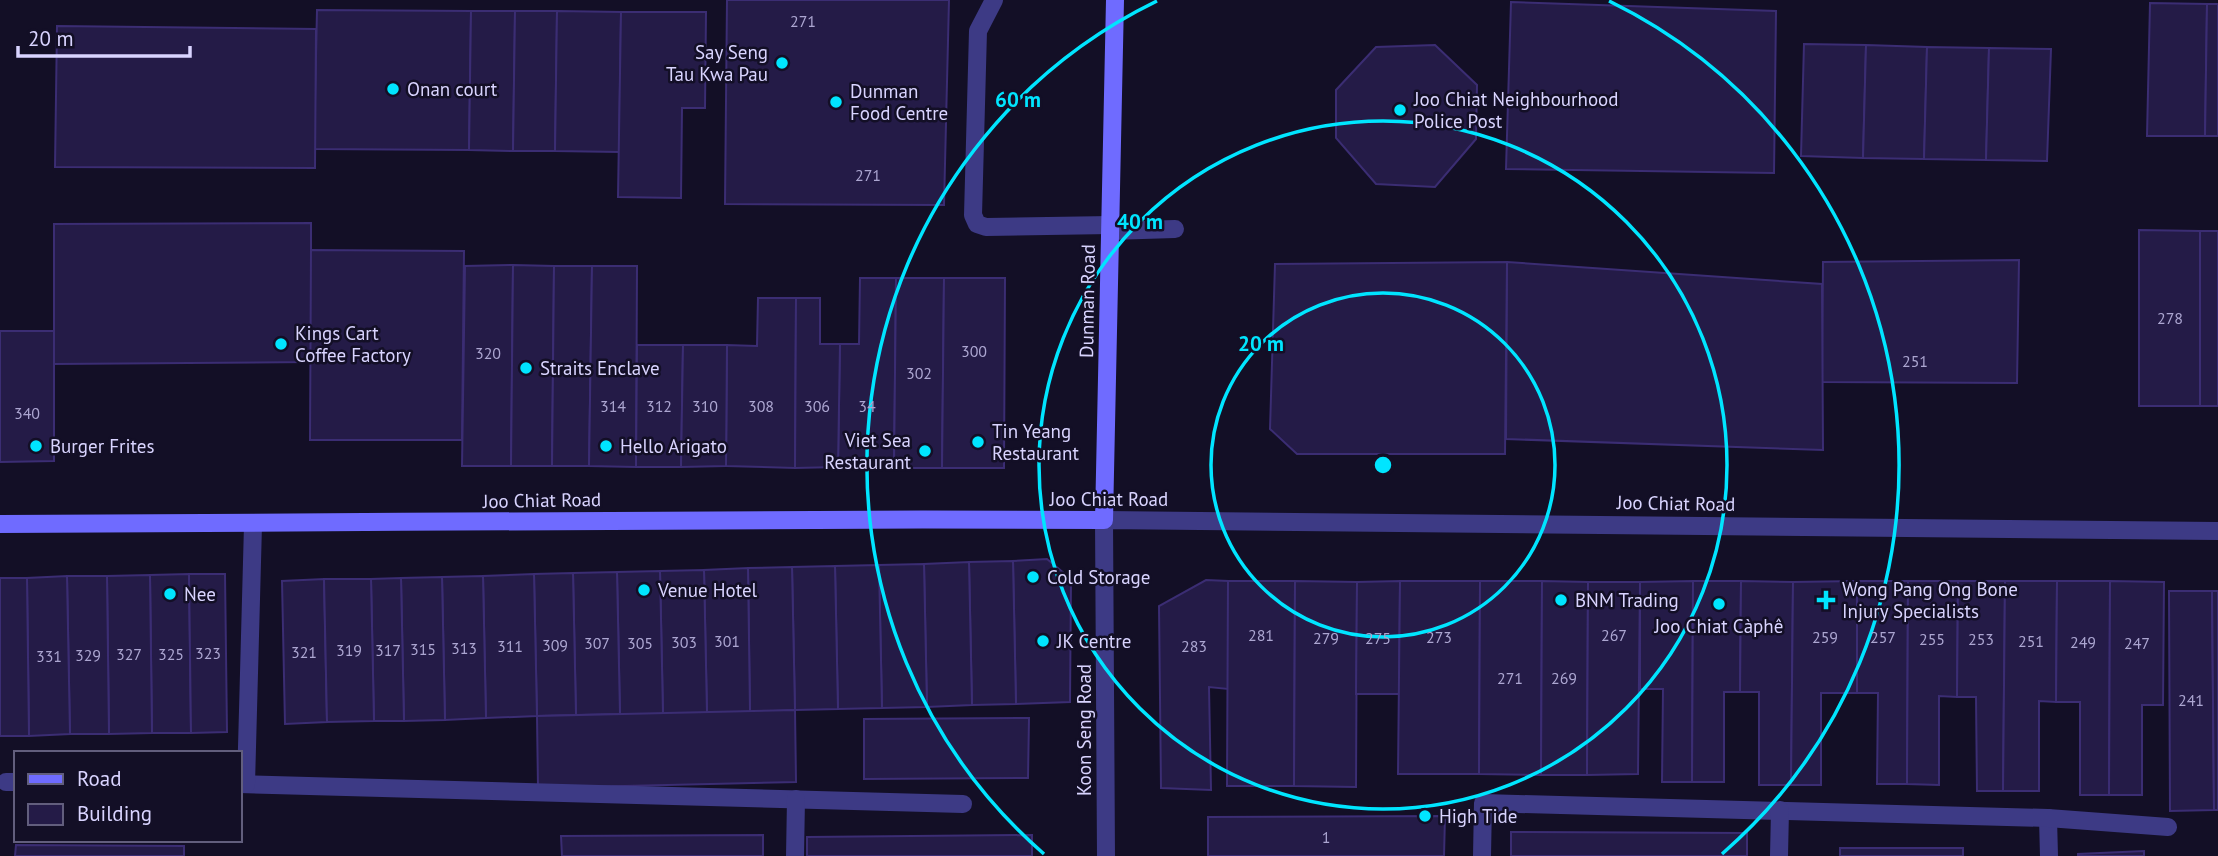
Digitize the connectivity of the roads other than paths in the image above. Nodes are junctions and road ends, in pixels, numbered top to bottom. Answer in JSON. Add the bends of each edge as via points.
{"nodes":[{"id":1,"x":994,"y":0,"type":"edge"},
{"id":2,"x":1115,"y":0,"type":"edge"},
{"id":3,"x":1111,"y":228,"type":"junction"},
{"id":4,"x":1175,"y":229,"type":"dead end"},
{"id":5,"x":1104,"y":520,"type":"junction"},
{"id":6,"x":0,"y":524,"type":"edge"},
{"id":7,"x":253,"y":525,"type":"junction"},
{"id":8,"x":2218,"y":531,"type":"edge"},
{"id":9,"x":243,"y":784,"type":"edge"},
{"id":10,"x":796,"y":799,"type":"junction"},
{"id":11,"x":963,"y":804,"type":"dead end"},
{"id":12,"x":1780,"y":810,"type":"junction"},
{"id":13,"x":2048,"y":818,"type":"junction"},
{"id":14,"x":2168,"y":827,"type":"dead end"},
{"id":15,"x":795,"y":856,"type":"edge"},
{"id":16,"x":1106,"y":856,"type":"edge"},
{"id":17,"x":1482,"y":856,"type":"edge"},
{"id":18,"x":1779,"y":856,"type":"edge"},
{"id":19,"x":2049,"y":856,"type":"edge"}],
"edges":[{"from":1,"to":3,"type":"street","via":[[978,31],[972,215],[977,224],[986,227]]},
{"from":2,"to":3,"type":"street","name":"Dunman Road"},
{"from":3,"to":4,"type":"street"},
{"from":3,"to":5,"type":"street","name":"Dunman Road"},
{"from":5,"to":7,"type":"street","name":"Joo Chiat Road"},
{"from":5,"to":8,"type":"street","name":"Joo Chiat Road"},
{"from":5,"to":16,"type":"street","name":"Koon Seng Road"},
{"from":6,"to":7,"type":"street","name":"Joo Chiat Road"},
{"from":7,"to":9,"type":"street"},
{"from":9,"to":10,"type":"street"},
{"from":10,"to":11,"type":"street"},
{"from":10,"to":15,"type":"street"},
{"from":12,"to":13,"type":"street"},
{"from":12,"to":17,"type":"street","via":[[1483,803]]},
{"from":12,"to":18,"type":"street"},
{"from":13,"to":14,"type":"street"},
{"from":13,"to":19,"type":"street"}]}
